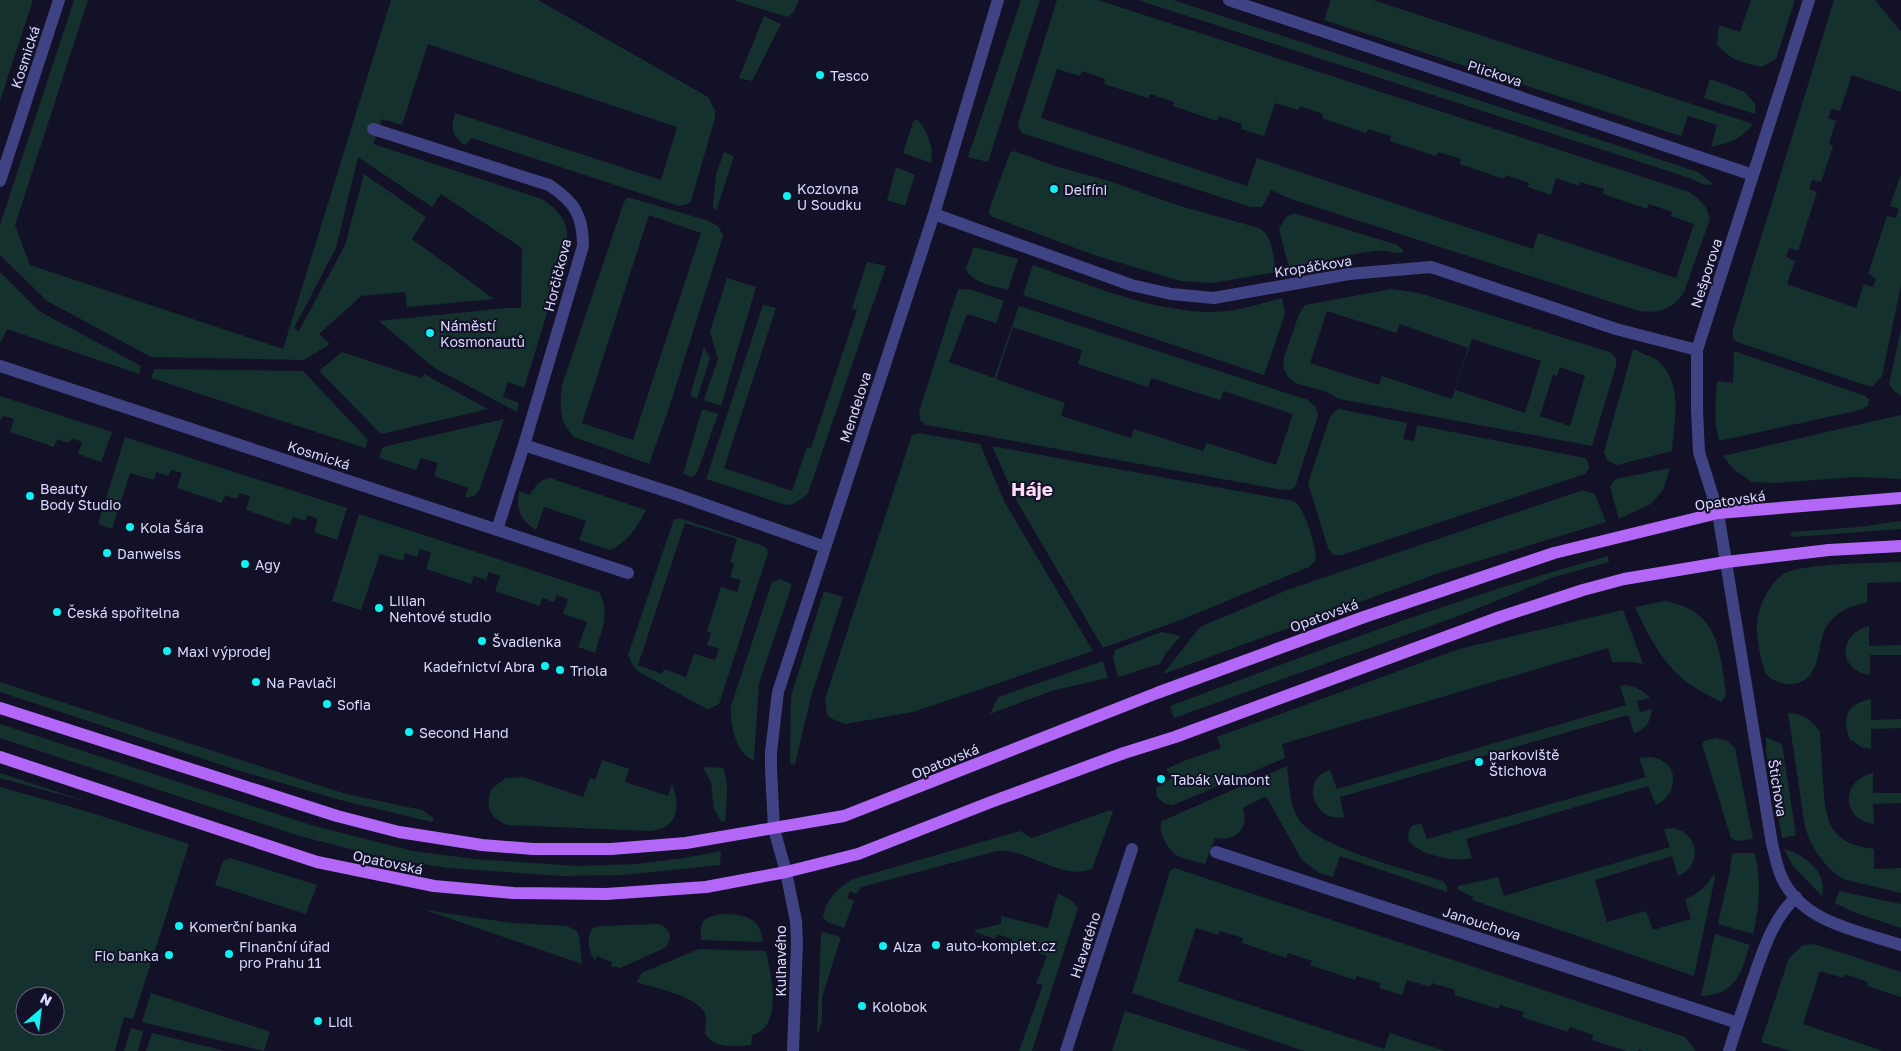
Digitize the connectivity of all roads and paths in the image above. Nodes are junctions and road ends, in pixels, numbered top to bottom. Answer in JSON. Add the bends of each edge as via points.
{"nodes":[{"id":1,"x":59,"y":0,"type":"edge"},
{"id":2,"x":998,"y":0,"type":"edge"},
{"id":3,"x":1229,"y":0,"type":"edge"},
{"id":4,"x":1809,"y":0,"type":"edge"},
{"id":5,"x":372,"y":129,"type":"dead end"},
{"id":6,"x":1753,"y":175,"type":"junction"},
{"id":7,"x":0,"y":181,"type":"edge"},
{"id":8,"x":934,"y":214,"type":"junction"},
{"id":9,"x":1697,"y":350,"type":"junction"},
{"id":10,"x":0,"y":366,"type":"edge"},
{"id":11,"x":524,"y":446,"type":"junction"},
{"id":12,"x":1901,"y":498,"type":"edge"},
{"id":13,"x":1718,"y":514,"type":"junction"},
{"id":14,"x":497,"y":530,"type":"junction"},
{"id":15,"x":1901,"y":546,"type":"edge"},
{"id":16,"x":825,"y":547,"type":"junction"},
{"id":17,"x":1726,"y":562,"type":"junction"},
{"id":18,"x":628,"y":573,"type":"dead end"},
{"id":19,"x":0,"y":708,"type":"edge"},
{"id":20,"x":0,"y":756,"type":"edge"},
{"id":21,"x":774,"y":829,"type":"junction"},
{"id":22,"x":1132,"y":848,"type":"dead end"},
{"id":23,"x":1216,"y":852,"type":"dead end"},
{"id":24,"x":786,"y":872,"type":"junction"},
{"id":25,"x":1796,"y":897,"type":"junction"},
{"id":26,"x":1901,"y":945,"type":"edge"},
{"id":27,"x":1738,"y":1023,"type":"junction"},
{"id":28,"x":793,"y":1051,"type":"edge"},
{"id":29,"x":1066,"y":1051,"type":"edge"},
{"id":30,"x":1728,"y":1051,"type":"edge"}],
"edges":[{"from":1,"to":7,"type":"street","name":"Kosmická"},
{"from":2,"to":8,"type":"street","name":"Mendelova"},
{"from":3,"to":6,"type":"street","name":"Plickova"},
{"from":4,"to":6,"type":"street","name":"Nešporova"},
{"from":5,"to":11,"type":"street","name":"Horčičkova","via":[[549,185],[576,208],[583,228],[583,246]]},
{"from":6,"to":9,"type":"street","name":"Nešporova"},
{"from":8,"to":9,"type":"street","name":"Kropáčkova","via":[[1131,285],[1171,294],[1214,298],[1349,274],[1431,267],[1616,329]]},
{"from":8,"to":16,"type":"street","name":"Mendelova"},
{"from":9,"to":13,"type":"street","name":"Nešporova","via":[[1699,452]]},
{"from":10,"to":14,"type":"street","name":"Kosmická"},
{"from":11,"to":14,"type":"street","name":"Horčičkova"},
{"from":11,"to":16,"type":"street","via":[[678,495]]},
{"from":12,"to":13,"type":"main road","name":"Opatovská"},
{"from":13,"to":17,"type":"street","name":"Nešporova"},
{"from":13,"to":21,"type":"main road","name":"Opatovská","via":[[1562,551],[1488,574],[1157,693],[851,814]]},
{"from":14,"to":18,"type":"street","name":"Kosmická"},
{"from":15,"to":17,"type":"main road","name":"Opatovská","via":[[1829,550]]},
{"from":16,"to":21,"type":"street","name":"Mendelova","via":[[778,692],[771,752]]},
{"from":17,"to":24,"type":"main road","name":"Opatovská","via":[[1624,579],[1544,602],[1098,763],[858,854]]},
{"from":17,"to":25,"type":"street","name":"Štichova","via":[[1772,844],[1782,879]]},
{"from":19,"to":21,"type":"main road","name":"Opatovská","via":[[337,816],[437,839],[533,849],[611,848],[686,843]]},
{"from":20,"to":24,"type":"main road","name":"Opatovská","via":[[316,862],[434,886],[606,894],[706,887]]},
{"from":21,"to":24,"type":"street"},
{"from":22,"to":29,"type":"street","name":"Hlavatého"},
{"from":23,"to":27,"type":"street","name":"Janouchova"},
{"from":24,"to":28,"type":"street","name":"Kulhavého","via":[[797,942]]},
{"from":25,"to":26,"type":"street","name":"Štichova","via":[[1808,910],[1824,919]]},
{"from":25,"to":27,"type":"street","via":[[1778,918],[1765,944]]},
{"from":27,"to":30,"type":"street"}]}
